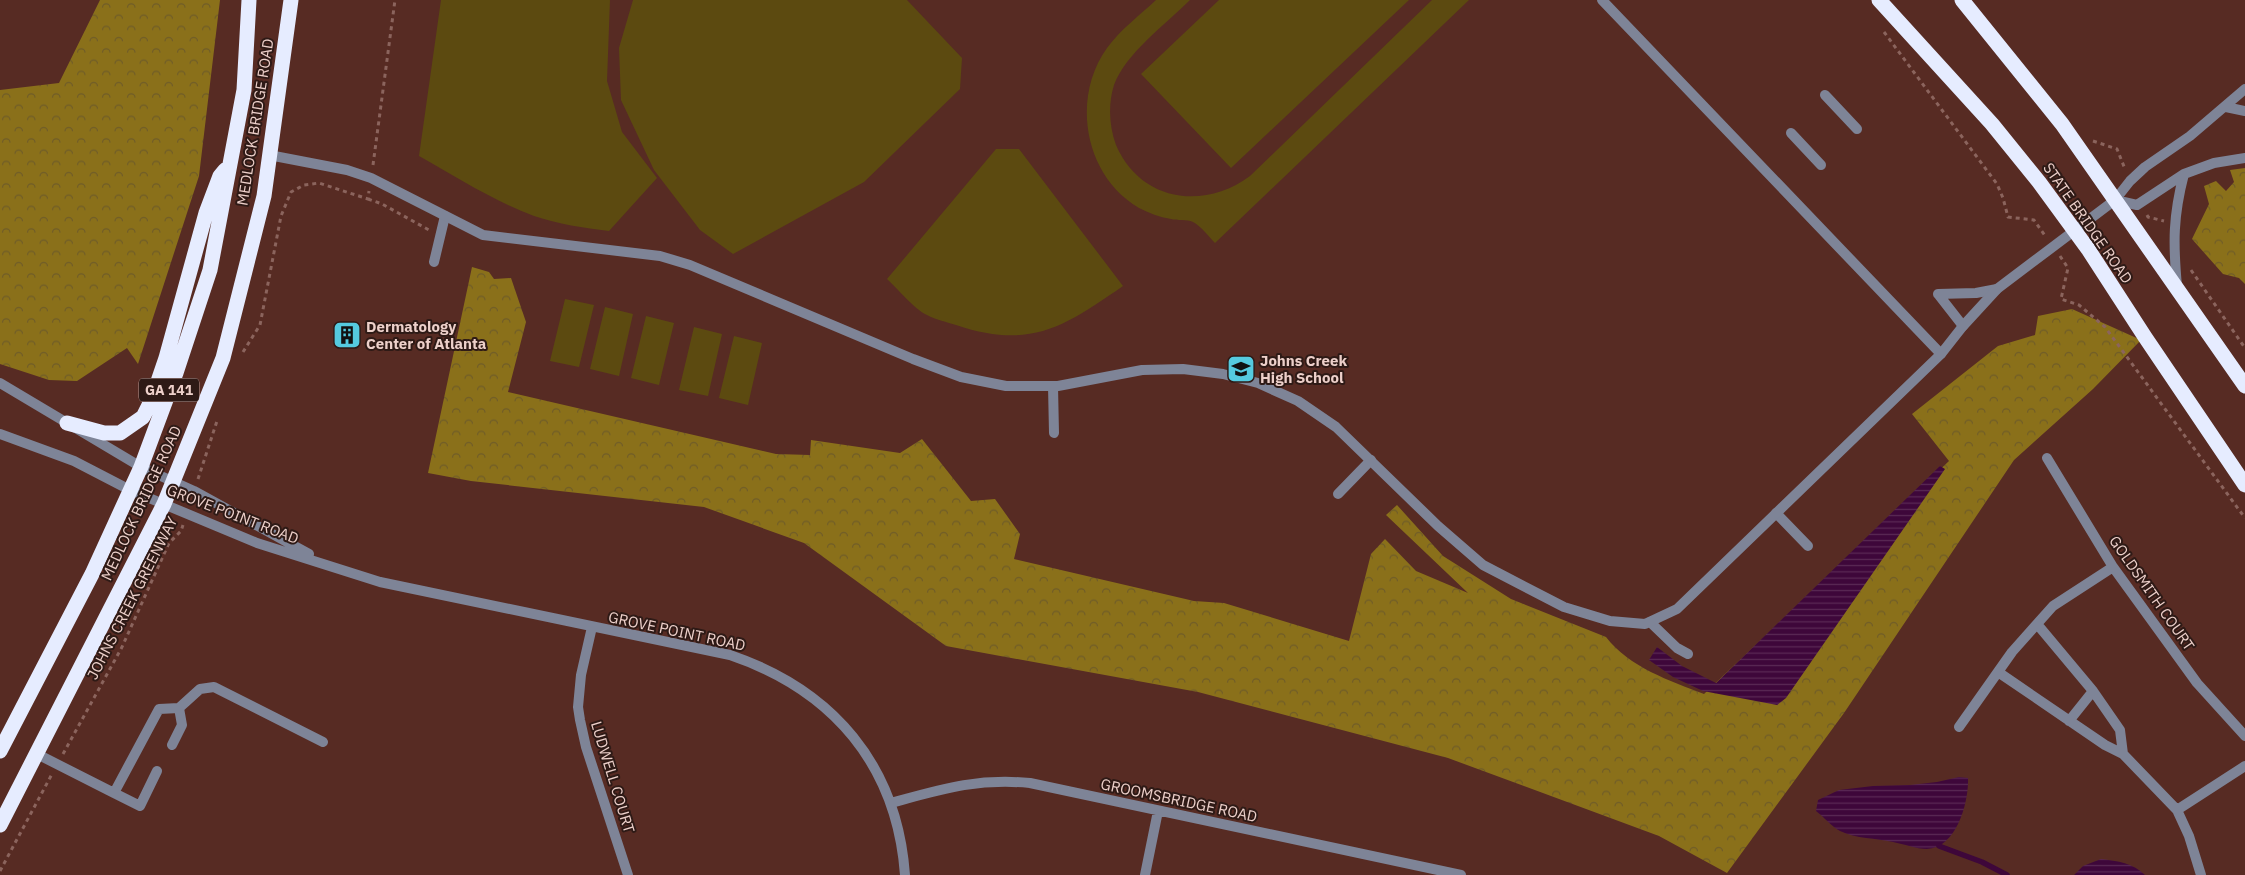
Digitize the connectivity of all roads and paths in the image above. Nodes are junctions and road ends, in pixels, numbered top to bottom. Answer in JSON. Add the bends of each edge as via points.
{"nodes":[{"id":1,"x":249,"y":0,"type":"edge"},
{"id":2,"x":291,"y":0,"type":"edge"},
{"id":3,"x":395,"y":0,"type":"edge"},
{"id":4,"x":1602,"y":0,"type":"edge"},
{"id":5,"x":1879,"y":0,"type":"edge"},
{"id":6,"x":1962,"y":0,"type":"edge"},
{"id":7,"x":2245,"y":89,"type":"edge"},
{"id":8,"x":1825,"y":95,"type":"dead end"},
{"id":9,"x":2226,"y":107,"type":"junction"},
{"id":10,"x":2245,"y":111,"type":"edge"},
{"id":11,"x":1857,"y":129,"type":"dead end"},
{"id":12,"x":1791,"y":133,"type":"dead end"},
{"id":13,"x":269,"y":156,"type":"junction"},
{"id":14,"x":2245,"y":158,"type":"edge"},
{"id":15,"x":231,"y":162,"type":"junction"},
{"id":16,"x":1821,"y":165,"type":"dead end"},
{"id":17,"x":2184,"y":174,"type":"junction"},
{"id":18,"x":371,"y":178,"type":"junction"},
{"id":19,"x":368,"y":199,"type":"junction"},
{"id":20,"x":2115,"y":200,"type":"junction"},
{"id":21,"x":445,"y":216,"type":"junction"},
{"id":22,"x":2075,"y":231,"type":"junction"},
{"id":23,"x":440,"y":236,"type":"junction"},
{"id":24,"x":434,"y":262,"type":"dead end"},
{"id":25,"x":1997,"y":289,"type":"junction"},
{"id":26,"x":2177,"y":290,"type":"junction"},
{"id":27,"x":1963,"y":326,"type":"junction"},
{"id":28,"x":1941,"y":354,"type":"junction"},
{"id":29,"x":240,"y":355,"type":"dead end"},
{"id":30,"x":0,"y":383,"type":"edge"},
{"id":31,"x":1053,"y":386,"type":"junction"},
{"id":32,"x":2245,"y":386,"type":"edge"},
{"id":33,"x":218,"y":419,"type":"dead end"},
{"id":34,"x":66,"y":423,"type":"junction"},
{"id":35,"x":1054,"y":433,"type":"dead end"},
{"id":36,"x":0,"y":434,"type":"edge"},
{"id":37,"x":2047,"y":458,"type":"dead end"},
{"id":38,"x":1371,"y":460,"type":"junction"},
{"id":39,"x":141,"y":467,"type":"junction"},
{"id":40,"x":173,"y":482,"type":"junction"},
{"id":41,"x":2245,"y":485,"type":"edge"},
{"id":42,"x":130,"y":490,"type":"junction"},
{"id":43,"x":194,"y":491,"type":"junction"},
{"id":44,"x":1338,"y":494,"type":"dead end"},
{"id":45,"x":164,"y":504,"type":"junction"},
{"id":46,"x":187,"y":513,"type":"junction"},
{"id":47,"x":1776,"y":513,"type":"junction"},
{"id":48,"x":1808,"y":546,"type":"dead end"},
{"id":49,"x":327,"y":564,"type":"junction"},
{"id":50,"x":2113,"y":567,"type":"junction"},
{"id":51,"x":1650,"y":622,"type":"junction"},
{"id":52,"x":2037,"y":624,"type":"junction"},
{"id":53,"x":592,"y":627,"type":"junction"},
{"id":54,"x":1688,"y":654,"type":"dead end"},
{"id":55,"x":1998,"y":672,"type":"junction"},
{"id":56,"x":2094,"y":690,"type":"junction"},
{"id":57,"x":179,"y":708,"type":"junction"},
{"id":58,"x":2069,"y":721,"type":"junction"},
{"id":59,"x":1959,"y":727,"type":"dead end"},
{"id":60,"x":2245,"y":736,"type":"edge"},
{"id":61,"x":323,"y":742,"type":"dead end"},
{"id":62,"x":172,"y":745,"type":"dead end"},
{"id":63,"x":0,"y":751,"type":"edge"},
{"id":64,"x":37,"y":754,"type":"junction"},
{"id":65,"x":2123,"y":754,"type":"junction"},
{"id":66,"x":58,"y":764,"type":"junction"},
{"id":67,"x":2245,"y":766,"type":"edge"},
{"id":68,"x":157,"y":771,"type":"dead end"},
{"id":69,"x":114,"y":793,"type":"junction"},
{"id":70,"x":891,"y":803,"type":"junction"},
{"id":71,"x":1158,"y":810,"type":"junction"},
{"id":72,"x":2177,"y":810,"type":"junction"},
{"id":73,"x":0,"y":825,"type":"edge"},
{"id":74,"x":0,"y":870,"type":"edge"},
{"id":75,"x":628,"y":875,"type":"edge"},
{"id":76,"x":905,"y":875,"type":"edge"},
{"id":77,"x":1145,"y":875,"type":"edge"},
{"id":78,"x":1461,"y":875,"type":"edge"},
{"id":79,"x":2201,"y":875,"type":"edge"}],
"edges":[{"from":1,"to":15,"type":"highway","name":"MEDLOCK BRIDGE ROAD","number":"GA 141","via":[[244,90]]},
{"from":2,"to":13,"type":"highway","name":"MEDLOCK BRIDGE ROAD","number":"GA 141"},
{"from":3,"to":18,"type":"path"},
{"from":4,"to":28,"type":"street"},
{"from":5,"to":22,"type":"highway","name":"STATE BRIDGE ROAD","via":[[1992,124]]},
{"from":6,"to":20,"type":"highway","via":[[2062,124]]},
{"from":7,"to":9,"type":"street"},
{"from":8,"to":11,"type":"street"},
{"from":9,"to":10,"type":"street"},
{"from":9,"to":20,"type":"street","via":[[2145,167]]},
{"from":12,"to":16,"type":"street"},
{"from":13,"to":18,"type":"street","via":[[347,170]]},
{"from":13,"to":40,"type":"highway","name":"MEDLOCK BRIDGE ROAD","number":"GA 141","via":[[264,196],[224,358]]},
{"from":14,"to":17,"type":"street","via":[[2214,163]]},
{"from":15,"to":34,"type":"highway","name":"MEDLOCK BRIDGE ROAD","via":[[220,176],[206,213],[166,358],[143,417],[120,433],[104,433]]},
{"from":15,"to":39,"type":"highway","name":"MEDLOCK BRIDGE ROAD","number":"GA 141","via":[[210,270]]},
{"from":17,"to":20,"type":"street","via":[[2137,205]]},
{"from":17,"to":26,"type":"street","via":[[2176,204],[2173,247]]},
{"from":18,"to":19,"type":"path"},
{"from":18,"to":21,"type":"street"},
{"from":19,"to":23,"type":"path"},
{"from":19,"to":29,"type":"path","via":[[319,183],[304,185],[291,192],[281,216],[260,325]]},
{"from":20,"to":22,"type":"street"},
{"from":20,"to":26,"type":"highway"},
{"from":21,"to":23,"type":"street"},
{"from":21,"to":31,"type":"street","via":[[483,235],[660,256],[961,377],[1006,386]]},
{"from":22,"to":25,"type":"street"},
{"from":22,"to":41,"type":"highway","name":"STATE BRIDGE ROAD"},
{"from":23,"to":24,"type":"street"},
{"from":25,"to":27,"type":"street"},
{"from":25,"to":27,"type":"street","via":[[1938,294]]},
{"from":26,"to":32,"type":"highway"},
{"from":27,"to":28,"type":"street"},
{"from":28,"to":47,"type":"street"},
{"from":30,"to":34,"type":"street","name":"GROVE POINT ROAD"},
{"from":31,"to":35,"type":"street"},
{"from":31,"to":38,"type":"street","via":[[1142,370],[1183,369],[1223,374],[1258,383],[1298,401],[1336,427]]},
{"from":33,"to":43,"type":"path"},
{"from":34,"to":39,"type":"street","name":"GROVE POINT ROAD"},
{"from":36,"to":42,"type":"street","name":"GROVE POINT ROAD","via":[[74,462]]},
{"from":37,"to":50,"type":"street","name":"GOLDSMITH COURT"},
{"from":38,"to":44,"type":"street"},
{"from":38,"to":51,"type":"street","via":[[1438,526],[1484,565],[1564,607],[1610,621]]},
{"from":39,"to":40,"type":"street","name":"GROVE POINT ROAD"},
{"from":39,"to":42,"type":"highway","name":"MEDLOCK BRIDGE ROAD","number":"GA 141"},
{"from":40,"to":43,"type":"street","name":"GROVE POINT ROAD"},
{"from":40,"to":45,"type":"highway","name":"MEDLOCK BRIDGE ROAD","number":"GA 141"},
{"from":42,"to":45,"type":"street","name":"GROVE POINT ROAD"},
{"from":42,"to":63,"type":"highway","name":"MEDLOCK BRIDGE ROAD","number":"GA 141","via":[[92,574]]},
{"from":43,"to":49,"type":"street","name":"GROVE POINT ROAD"},
{"from":45,"to":46,"type":"street","name":"GROVE POINT ROAD"},
{"from":45,"to":64,"type":"highway","name":"MEDLOCK BRIDGE ROAD","number":"GA 141"},
{"from":46,"to":49,"type":"street","name":"GROVE POINT ROAD","via":[[257,543]]},
{"from":46,"to":66,"type":"path","name":"JOHNS CREEK GREENWAY","via":[[181,531],[169,543],[122,647]]},
{"from":47,"to":48,"type":"street"},
{"from":47,"to":51,"type":"street","via":[[1678,609]]},
{"from":49,"to":53,"type":"street","name":"GROVE POINT ROAD","via":[[380,582]]},
{"from":50,"to":52,"type":"street","via":[[2053,606]]},
{"from":50,"to":60,"type":"street","name":"GOLDSMITH COURT","via":[[2197,683]]},
{"from":51,"to":54,"type":"street"},
{"from":52,"to":55,"type":"street"},
{"from":52,"to":56,"type":"street"},
{"from":53,"to":70,"type":"street","name":"GROVE POINT ROAD","via":[[730,655],[758,664],[788,680],[822,704],[851,734],[875,768]]},
{"from":53,"to":75,"type":"street","name":"LUDWELL COURT","via":[[581,675],[578,708],[586,746]]},
{"from":55,"to":58,"type":"street"},
{"from":55,"to":59,"type":"street"},
{"from":56,"to":58,"type":"street"},
{"from":56,"to":65,"type":"street","via":[[2120,730]]},
{"from":57,"to":61,"type":"street","via":[[200,689],[214,687]]},
{"from":57,"to":62,"type":"street","via":[[182,725]]},
{"from":57,"to":69,"type":"street","via":[[159,708]]},
{"from":58,"to":65,"type":"street"},
{"from":64,"to":66,"type":"street"},
{"from":64,"to":73,"type":"highway","name":"MEDLOCK BRIDGE ROAD","number":"GA 141"},
{"from":65,"to":72,"type":"street"},
{"from":66,"to":69,"type":"street"},
{"from":66,"to":74,"type":"path","name":"JOHNS CREEK GREENWAY"},
{"from":67,"to":72,"type":"street"},
{"from":68,"to":69,"type":"street","via":[[140,806]]},
{"from":70,"to":71,"type":"street","name":"GROOMSBRIDGE ROAD","via":[[956,785],[1004,781],[1030,783]]},
{"from":70,"to":76,"type":"street","name":"GROVE POINT ROAD","via":[[903,847]]},
{"from":71,"to":77,"type":"street"},
{"from":71,"to":78,"type":"street","name":"GROOMSBRIDGE ROAD"},
{"from":72,"to":79,"type":"street"}]}
